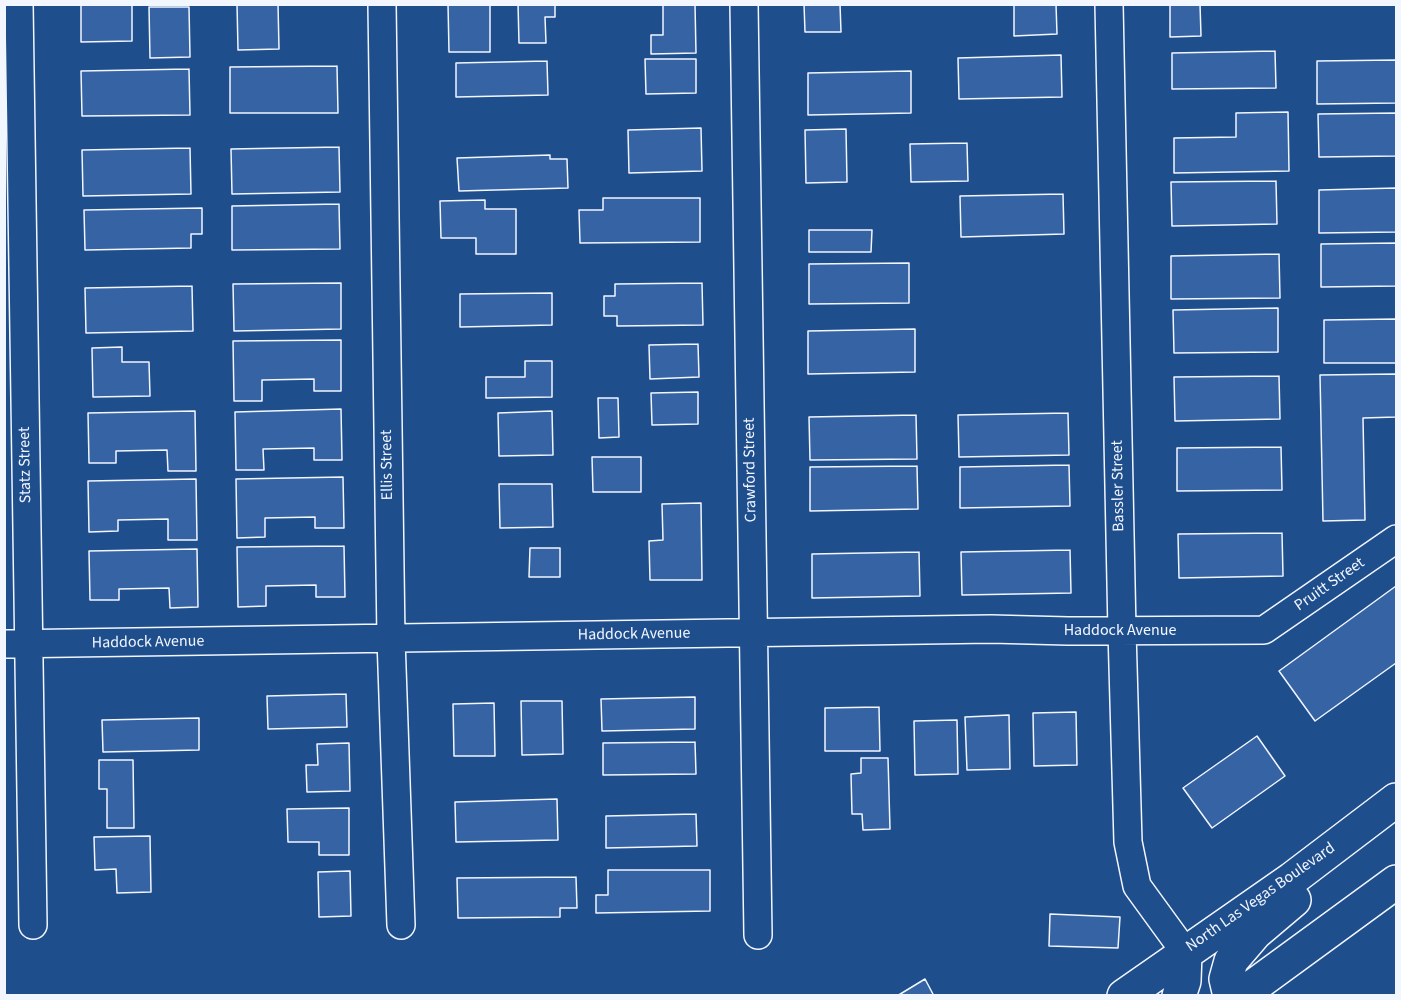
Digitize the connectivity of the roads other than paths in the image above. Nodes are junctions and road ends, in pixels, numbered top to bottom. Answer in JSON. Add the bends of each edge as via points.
{"nodes":[{"id":1,"x":19,"y":4,"type":"edge"},
{"id":2,"x":382,"y":4,"type":"edge"},
{"id":3,"x":744,"y":4,"type":"edge"},
{"id":4,"x":1109,"y":4,"type":"edge"},
{"id":5,"x":1396,"y":539,"type":"edge"},
{"id":6,"x":1264,"y":630,"type":"joint"},
{"id":7,"x":1122,"y":631,"type":"junction"},
{"id":8,"x":754,"y":633,"type":"junction"},
{"id":9,"x":391,"y":639,"type":"junction"},
{"id":10,"x":17,"y":644,"type":"edge"},
{"id":11,"x":1396,"y":800,"type":"edge"},
{"id":12,"x":1311,"y":865,"type":"junction"},
{"id":13,"x":1396,"y":882,"type":"edge"},
{"id":14,"x":33,"y":925,"type":"dead end"},
{"id":15,"x":401,"y":926,"type":"dead end"},
{"id":16,"x":758,"y":935,"type":"dead end"},
{"id":17,"x":1185,"y":952,"type":"junction"},
{"id":18,"x":1124,"y":996,"type":"edge"},
{"id":19,"x":1179,"y":996,"type":"edge"},
{"id":20,"x":1230,"y":996,"type":"edge"},
{"id":21,"x":1240,"y":996,"type":"edge"}],
"edges":[{"from":1,"to":10,"type":"street","name":"Statz Street"},
{"from":2,"to":9,"type":"street","name":"Ellis Street"},
{"from":3,"to":8,"type":"street","name":"Crawford Street"},
{"from":4,"to":7,"type":"street","name":"Bassler Street"},
{"from":5,"to":6,"type":"street","name":"Pruitt Street"},
{"from":6,"to":7,"type":"street","name":"Haddock Avenue"},
{"from":7,"to":8,"type":"street","name":"Haddock Avenue"},
{"from":7,"to":17,"type":"street","name":"Bassler Street","via":[[1128,842],[1137,885]]},
{"from":8,"to":9,"type":"street","name":"Haddock Avenue"},
{"from":8,"to":16,"type":"street","name":"Crawford Street"},
{"from":9,"to":10,"type":"street","name":"Haddock Avenue"},
{"from":9,"to":15,"type":"street","name":"Ellis Street"},
{"from":10,"to":14,"type":"street","name":"Statz Street"},
{"from":11,"to":12,"type":"main road","name":"North Las Vegas Boulevard"},
{"from":12,"to":17,"type":"main road","name":"North Las Vegas Boulevard"},
{"from":12,"to":20,"type":"main road","via":[[1302,894],[1255,933],[1231,961],[1226,979]]},
{"from":13,"to":21,"type":"main road"},
{"from":17,"to":18,"type":"main road","name":"North Las Vegas Boulevard"},
{"from":17,"to":19,"type":"main road"}]}
